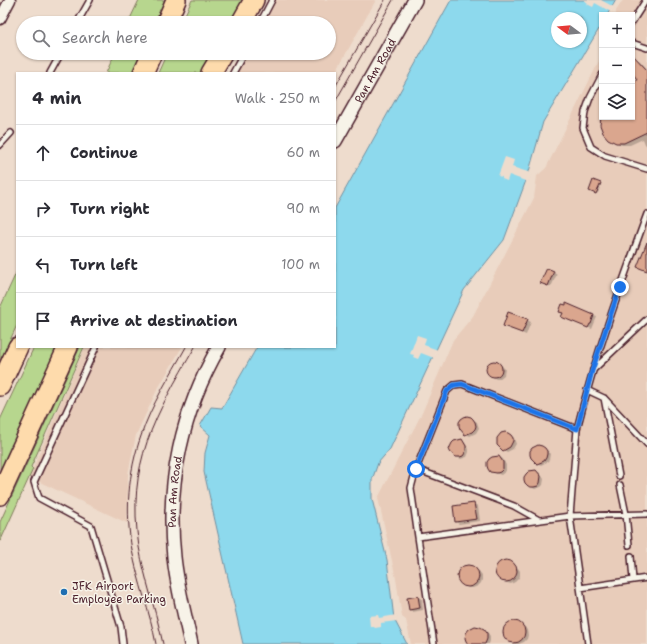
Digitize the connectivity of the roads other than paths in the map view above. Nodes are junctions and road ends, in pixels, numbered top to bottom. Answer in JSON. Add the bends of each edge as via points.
{"nodes":[{"id":1,"x":10,"y":0,"type":"edge"},
{"id":2,"x":90,"y":0,"type":"edge"},
{"id":3,"x":176,"y":0,"type":"edge"},
{"id":4,"x":254,"y":0,"type":"edge"},
{"id":5,"x":272,"y":0,"type":"edge"},
{"id":6,"x":415,"y":0,"type":"edge"},
{"id":7,"x":646,"y":0,"type":"edge"},
{"id":8,"x":82,"y":16,"type":"edge"},
{"id":9,"x":169,"y":16,"type":"edge"},
{"id":10,"x":245,"y":16,"type":"edge"},
{"id":11,"x":264,"y":16,"type":"edge"},
{"id":12,"x":635,"y":17,"type":"edge"},
{"id":13,"x":0,"y":19,"type":"edge"},
{"id":14,"x":635,"y":45,"type":"edge"},
{"id":15,"x":647,"y":48,"type":"edge"},
{"id":16,"x":57,"y":60,"type":"edge"},
{"id":17,"x":149,"y":60,"type":"edge"},
{"id":18,"x":219,"y":60,"type":"edge"},
{"id":19,"x":240,"y":60,"type":"edge"},
{"id":20,"x":51,"y":72,"type":"edge"},
{"id":21,"x":143,"y":72,"type":"edge"},
{"id":22,"x":212,"y":72,"type":"edge"},
{"id":23,"x":234,"y":72,"type":"edge"},
{"id":24,"x":599,"y":81,"type":"edge"},
{"id":25,"x":11,"y":133,"type":"dead end"},
{"id":26,"x":336,"y":139,"type":"edge"},
{"id":27,"x":0,"y":145,"type":"edge"},
{"id":28,"x":647,"y":169,"type":"edge"},
{"id":29,"x":647,"y":214,"type":"edge"},
{"id":30,"x":647,"y":319,"type":"edge"},
{"id":31,"x":18,"y":348,"type":"edge"},
{"id":32,"x":68,"y":348,"type":"edge"},
{"id":33,"x":96,"y":348,"type":"edge"},
{"id":34,"x":219,"y":348,"type":"edge"},
{"id":35,"x":592,"y":371,"type":"junction"},
{"id":36,"x":0,"y":386,"type":"edge"},
{"id":37,"x":587,"y":390,"type":"junction"},
{"id":38,"x":604,"y":398,"type":"junction"},
{"id":39,"x":577,"y":429,"type":"junction"},
{"id":40,"x":647,"y":444,"type":"edge"},
{"id":41,"x":416,"y":469,"type":"junction"},
{"id":42,"x":619,"y":476,"type":"dead end"},
{"id":43,"x":620,"y":485,"type":"dead end"},
{"id":44,"x":0,"y":495,"type":"edge"},
{"id":45,"x":626,"y":514,"type":"junction"},
{"id":46,"x":647,"y":514,"type":"edge"},
{"id":47,"x":570,"y":516,"type":"junction"},
{"id":48,"x":539,"y":520,"type":"junction"},
{"id":49,"x":418,"y":537,"type":"junction"},
{"id":50,"x":629,"y":545,"type":"dead end"},
{"id":51,"x":631,"y":556,"type":"dead end"},
{"id":52,"x":647,"y":578,"type":"edge"},
{"id":53,"x":633,"y":580,"type":"junction"},
{"id":54,"x":580,"y":588,"type":"junction"},
{"id":55,"x":123,"y":644,"type":"edge"},
{"id":56,"x":191,"y":644,"type":"edge"},
{"id":57,"x":434,"y":644,"type":"edge"},
{"id":58,"x":588,"y":644,"type":"edge"}],
"edges":[{"from":1,"to":13,"type":"street"},
{"from":2,"to":8,"type":"lane"},
{"from":3,"to":9,"type":"highway"},
{"from":4,"to":10,"type":"highway"},
{"from":5,"to":11,"type":"lane"},
{"from":6,"to":26,"type":"street","name":"Pan Am Road"},
{"from":7,"to":12,"type":"lane"},
{"from":14,"to":15,"type":"lane"},
{"from":16,"to":20,"type":"lane"},
{"from":17,"to":21,"type":"highway"},
{"from":18,"to":22,"type":"highway"},
{"from":19,"to":23,"type":"lane"},
{"from":24,"to":28,"type":"lane","via":[[585,112],[583,128],[591,147],[605,156]]},
{"from":25,"to":27,"type":"lane"},
{"from":29,"to":35,"type":"lane"},
{"from":30,"to":35,"type":"lane"},
{"from":31,"to":36,"type":"highway"},
{"from":32,"to":44,"type":"highway"},
{"from":33,"to":55,"type":"lane","via":[[34,482],[39,498],[91,526],[121,626]]},
{"from":34,"to":56,"type":"street","name":"Pan Am Road","via":[[186,423],[173,494],[174,558]]},
{"from":35,"to":37,"type":"lane"},
{"from":37,"to":38,"type":"lane"},
{"from":37,"to":39,"type":"lane"},
{"from":38,"to":40,"type":"lane"},
{"from":38,"to":42,"type":"lane"},
{"from":39,"to":41,"type":"lane","via":[[462,384],[454,385],[447,391]]},
{"from":39,"to":47,"type":"lane"},
{"from":41,"to":48,"type":"lane","via":[[514,506]]},
{"from":41,"to":49,"type":"lane","via":[[411,488]]},
{"from":43,"to":45,"type":"lane"},
{"from":45,"to":46,"type":"lane"},
{"from":45,"to":47,"type":"lane"},
{"from":45,"to":50,"type":"lane"},
{"from":47,"to":48,"type":"lane"},
{"from":47,"to":54,"type":"lane"},
{"from":48,"to":49,"type":"lane"},
{"from":49,"to":57,"type":"lane"},
{"from":51,"to":53,"type":"lane"},
{"from":52,"to":53,"type":"lane"},
{"from":53,"to":54,"type":"lane"},
{"from":54,"to":58,"type":"lane"}]}
